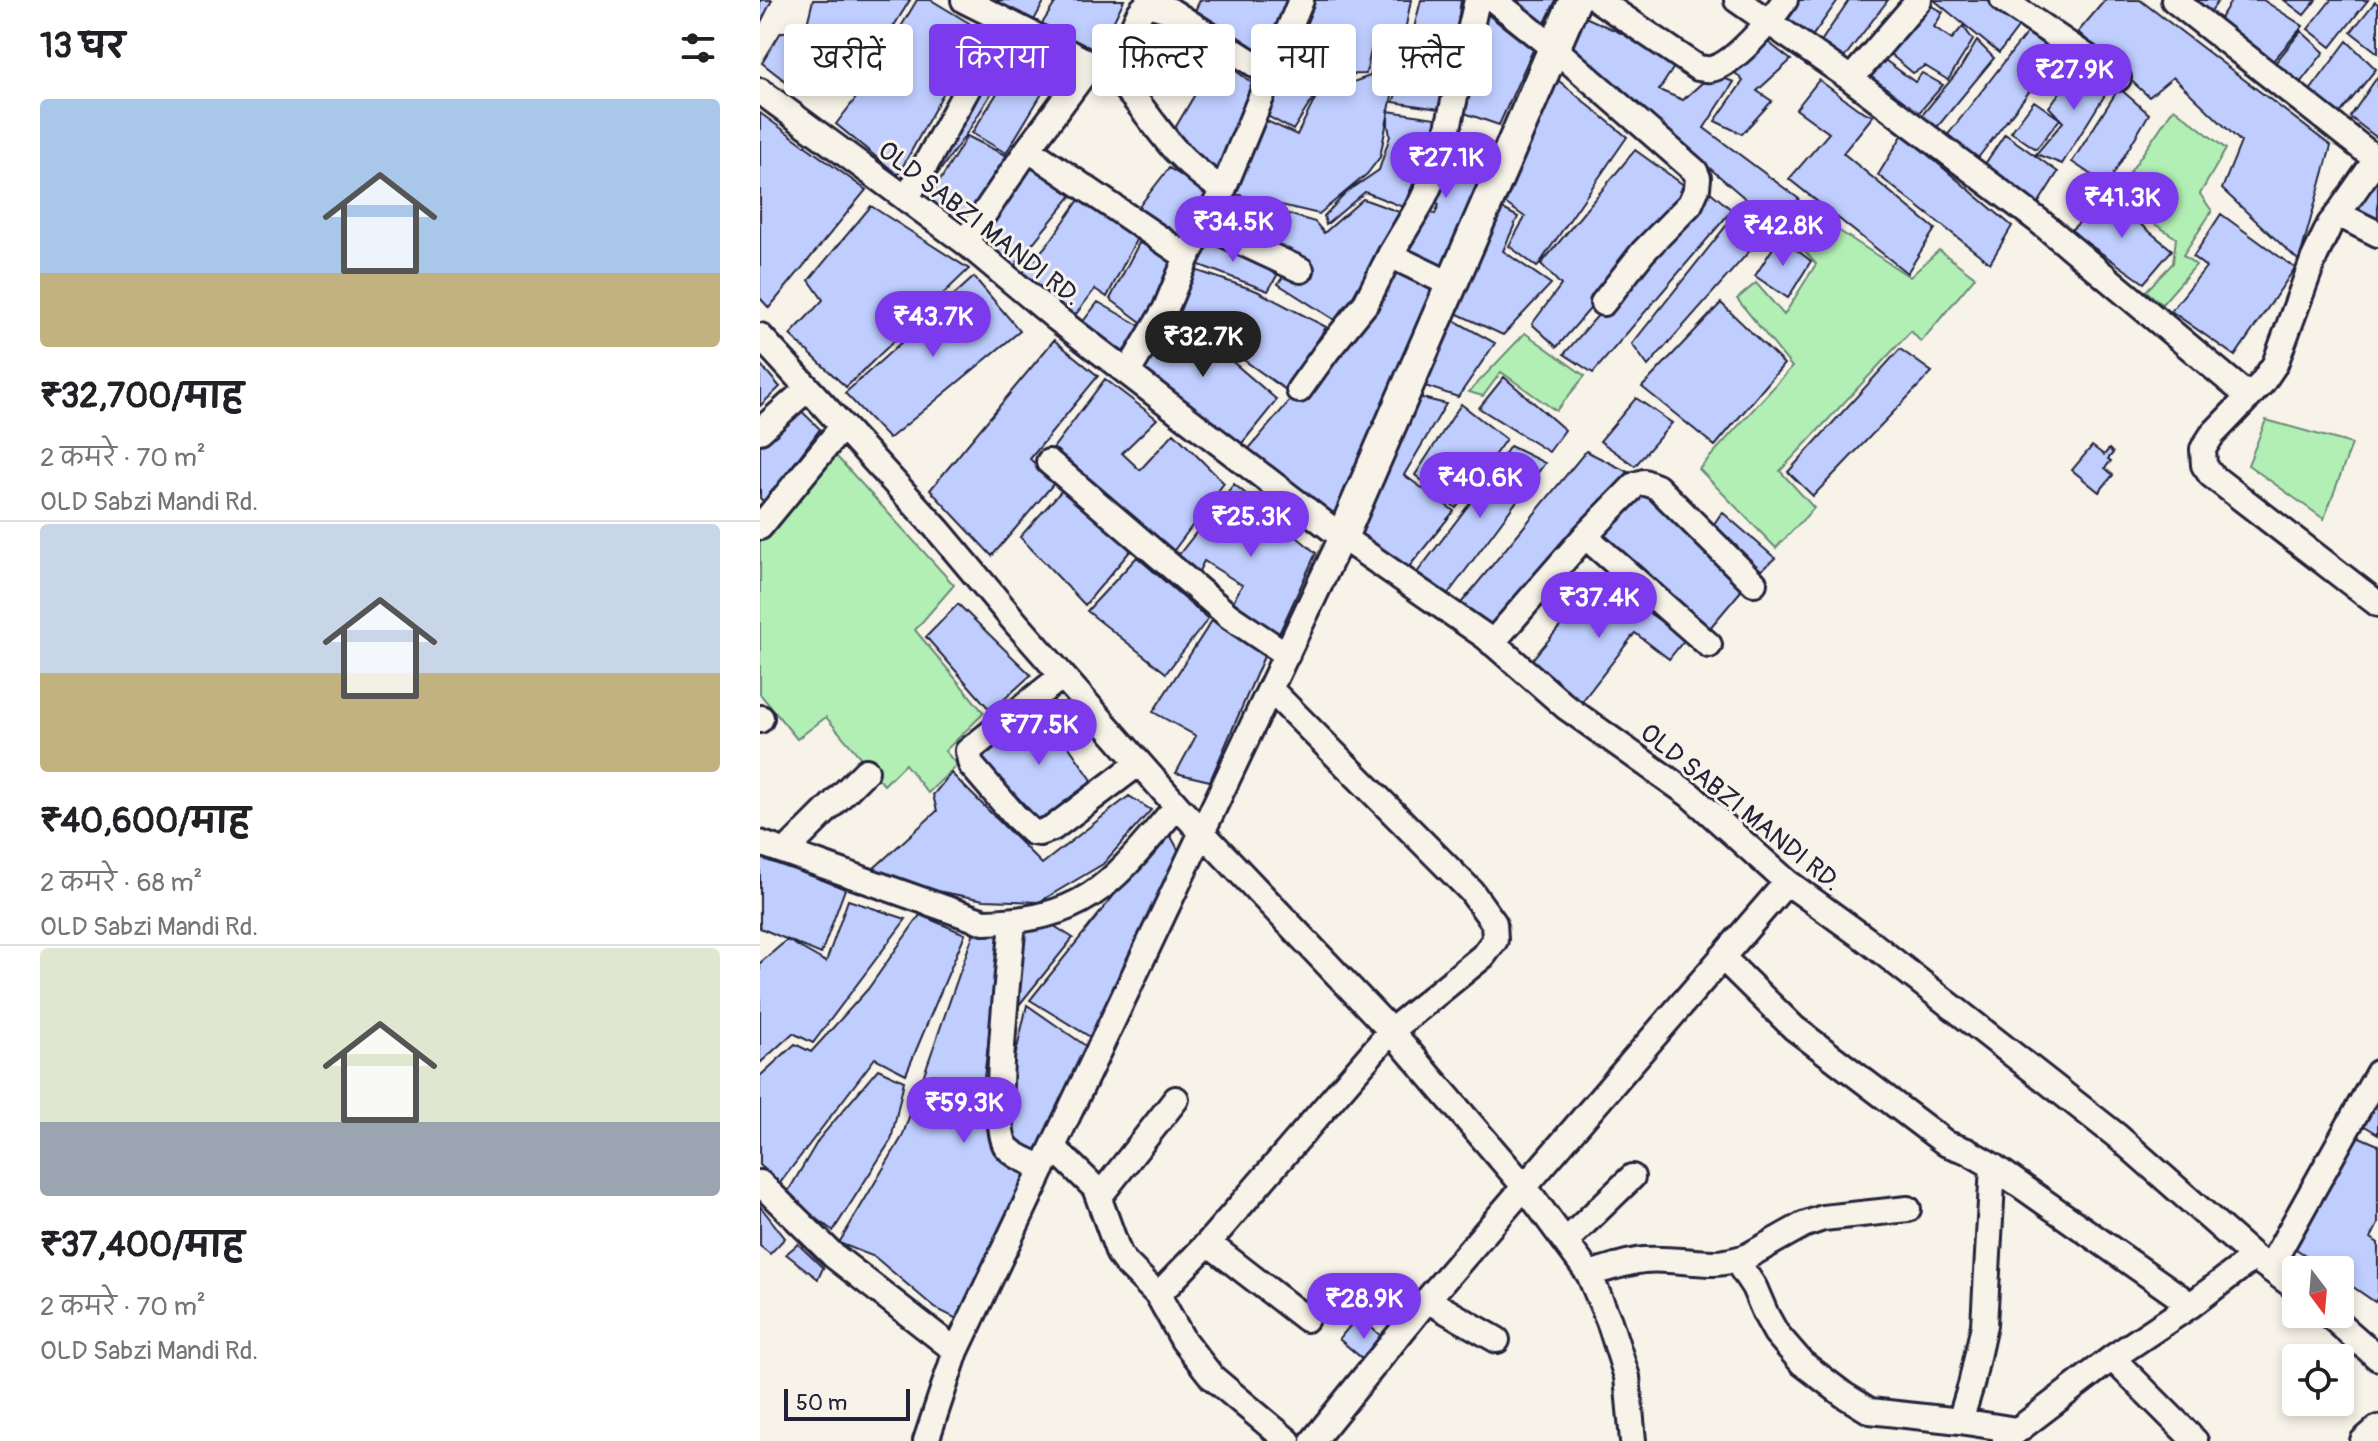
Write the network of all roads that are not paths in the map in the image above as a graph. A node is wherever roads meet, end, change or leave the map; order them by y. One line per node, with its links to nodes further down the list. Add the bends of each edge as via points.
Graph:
1 (1301, 0): 16 (street)
2 (1477, 0): 32 (street, via 1440,163)
3 (1494, 0): 17 (street)
4 (1575, 0): 17 (main road)
5 (1598, 0): 13 (street, via 1698,68 1712,69 1730,59)
6 (1737, 0): 13 (street)
7 (1785, 0): 13 (street)
8 (1919, 0): 20 (street)
9 (2174, 0): 25 (street)
10 (2009, 1): 19 (street)
11 (975, 2): 12 (street)
12 (1005, 21): 18 (street); 27 (street)
13 (1770, 23): 20 (street)
14 (1133, 24): 15 (street, via 1141,7 1149,4)
15 (1191, 24)
16 (1291, 24)
17 (1554, 48): 35 (main road); 36 (street, via 1698,178 1690,204)
18 (1091, 64): 24 (street)
19 (2118, 78)
20 (1851, 79): 41 (street, via 2039,221)
21 (760, 91): 27 (street, OLD SABZI MANDI RD.)
22 (1132, 96): 26 (street, via 1174,149)
23 (1261, 96): 26 (street)
24 (1028, 149): 31 (street); 33 (street)
25 (2377, 158): 28 (street)
26 (1223, 190): 29 (street)
27 (907, 198): 31 (street, OLD SABZI MANDI RD.)
28 (2338, 214): 30 (street); 41 (street, via 2318,249 2275,364)
29 (1204, 225): 33 (street); 34 (street)
30 (2378, 234)
31 (965, 242): 38 (street, OLD SABZI MANDI RD.)
32 (1390, 255): 35 (street); 40 (street, via 1366,303)
33 (1187, 257): 38 (street, via 1165,310)
34 (1301, 270)
35 (1452, 285): 47 (main road)
36 (1603, 303)
37 (760, 336): 39 (street)
38 (1128, 372): 47 (street, OLD SABZI MANDI RD.)
39 (808, 388): 42 (street); 43 (street)
40 (1299, 390)
41 (2249, 397): 49 (street, via 2212,435 2203,449 2204,465)
42 (843, 426): 45 (street); 53 (street)
43 (760, 431)
44 (1049, 462): 52 (street, via 1229,616)
45 (765, 511)
46 (1585, 536): 48 (street, via 1644,482 1657,487); 50 (street); 51 (street)
47 (1342, 537): 50 (street, OLD SABZI MANDI RD.); 52 (street)
48 (1754, 583)
49 (2378, 604)
50 (1492, 643): 61 (street, OLD SABZI MANDI RD., via 1566,707 1690,795)
51 (1709, 645)
52 (1287, 655): 54 (street)
53 (1062, 676): 55 (street); 55 (street, via 968,751 971,765 1015,816 1032,832 1053,828)
54 (1270, 689): 58 (street); 64 (street, via 1471,891 1494,923 1495,940 1483,956)
55 (1139, 763): 57 (street)
56 (866, 771): 60 (street)
57 (1177, 806): 58 (street); 62 (street, via 1097,892 1071,907)
58 (1203, 832): 64 (street); 67 (street)
59 (760, 843): 60 (street)
60 (785, 852): 62 (street, via 984,922)
61 (1787, 882): 63 (street); 77 (street, OLD SABZI MANDI RD., via 2117,1136)
62 (1013, 922): 67 (street, via 1001,1130 1006,1145 1018,1155)
63 (1722, 957): 68 (street, via 1794,1028 1947,1144); 71 (street)
64 (1391, 1031): 71 (street); 75 (street)
65 (2378, 1073): 77 (street)
66 (1176, 1099): 72 (street)
67 (1048, 1158): 72 (street, via 1084,1175); 86 (street)
68 (1993, 1166): 82 (street); 89 (street, via 1984,1325)
69 (1632, 1177): 74 (street)
70 (760, 1183): 86 (street, via 834,1256)
71 (1524, 1186): 74 (street); 81 (street)
72 (1099, 1197): 80 (street, via 1119,1254)
73 (1908, 1209): 76 (street, via 1823,1218)
74 (1566, 1241): 78 (street)
75 (1208, 1243): 80 (street); 83 (street)
76 (1736, 1260): 78 (street, via 1647,1260); 89 (street, via 1776,1333 1817,1377 1870,1411)
77 (2262, 1262): 79 (street, OLD SABZI MANDI RD.); 82 (street)
78 (1589, 1274): 95 (street, via 1627,1377)
79 (2282, 1277)
80 (1158, 1295): 93 (street, via 1212,1377)
81 (1427, 1300): 85 (street); 94 (street)
82 (2191, 1305): 87 (street)
83 (1306, 1319)
84 (2344, 1328): 88 (street)
85 (1497, 1340)
86 (956, 1351): 91 (street)
87 (2112, 1358): 92 (street); 96 (street)
88 (2378, 1358)
89 (1960, 1421): 92 (street)
90 (2378, 1428): 97 (street)
91 (935, 1435)
92 (2010, 1436)
93 (1288, 1441)
94 (1313, 1441)
95 (1633, 1441)
96 (2195, 1441)
97 (2363, 1441)

